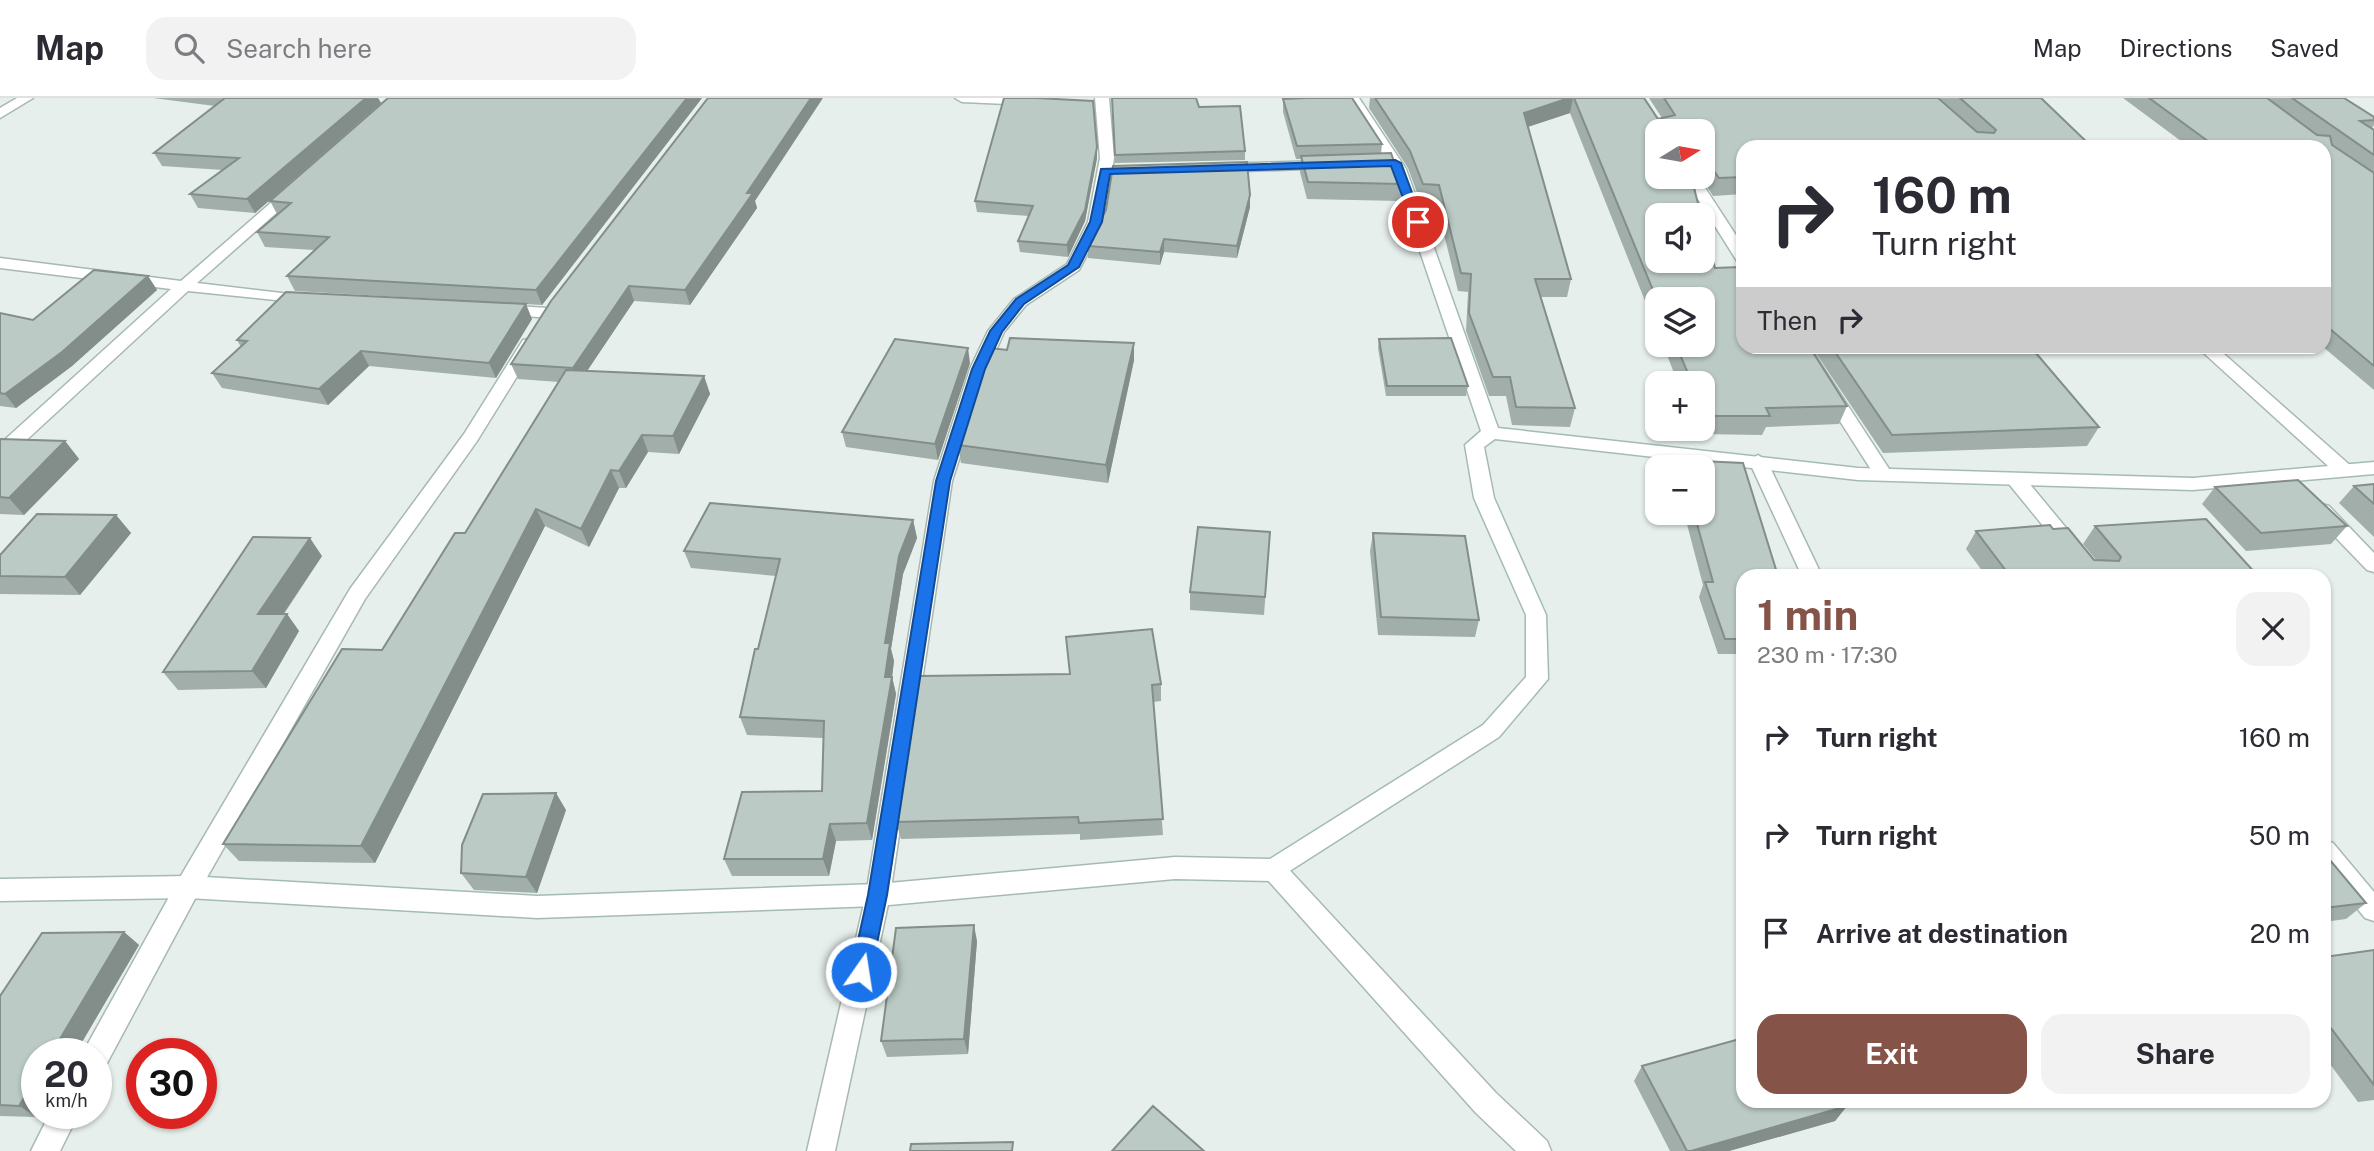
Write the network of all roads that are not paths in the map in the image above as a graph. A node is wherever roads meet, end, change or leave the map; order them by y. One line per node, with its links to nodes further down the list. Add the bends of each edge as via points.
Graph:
1 (26, 98): 6 (street)
2 (962, 98): 4 (street)
3 (1352, 98): 20 (street, via 1388,163)
4 (1048, 102)
5 (1097, 102): 35 (street, via 1112,171 1096,222 1073,267 1020,302 996,331 947,469)
6 (0, 114)
7 (1340, 165): 8 (street)
8 (1202, 169)
9 (308, 177): 13 (street)
10 (1699, 189): 11 (street)
11 (1736, 247)
12 (0, 263): 13 (street)
13 (183, 287): 15 (street); 21 (street)
14 (563, 293): 17 (street)
15 (321, 302)
16 (481, 309): 17 (street)
17 (548, 313): 33 (street, via 471,437 357,594)
18 (1805, 354): 25 (street)
19 (2213, 354): 24 (street)
20 (1491, 433): 22 (street); 32 (street, via 1474,445 1484,498 1536,615 1537,679 1492,732)
21 (0, 454)
22 (1758, 461): 25 (street); 29 (street)
23 (2374, 468): 24 (street)
24 (2345, 471): 26 (street)
25 (1884, 475): 27 (street)
26 (2287, 475): 27 (street, via 2193,484); 28 (street)
27 (2016, 480): 30 (street)
28 (2374, 565)
29 (1809, 569)
30 (2090, 569)
31 (2331, 858): 36 (street)
32 (1274, 870): 35 (street, via 1175,868); 41 (street, via 1486,1103)
33 (188, 887): 34 (street); 35 (street, via 537,907); 37 (street)
34 (0, 890)
35 (878, 895): 40 (street)
36 (2374, 910)
37 (106, 1038)
38 (57, 1129): 39 (street)
39 (45, 1151)
40 (821, 1151)
41 (1537, 1151)

